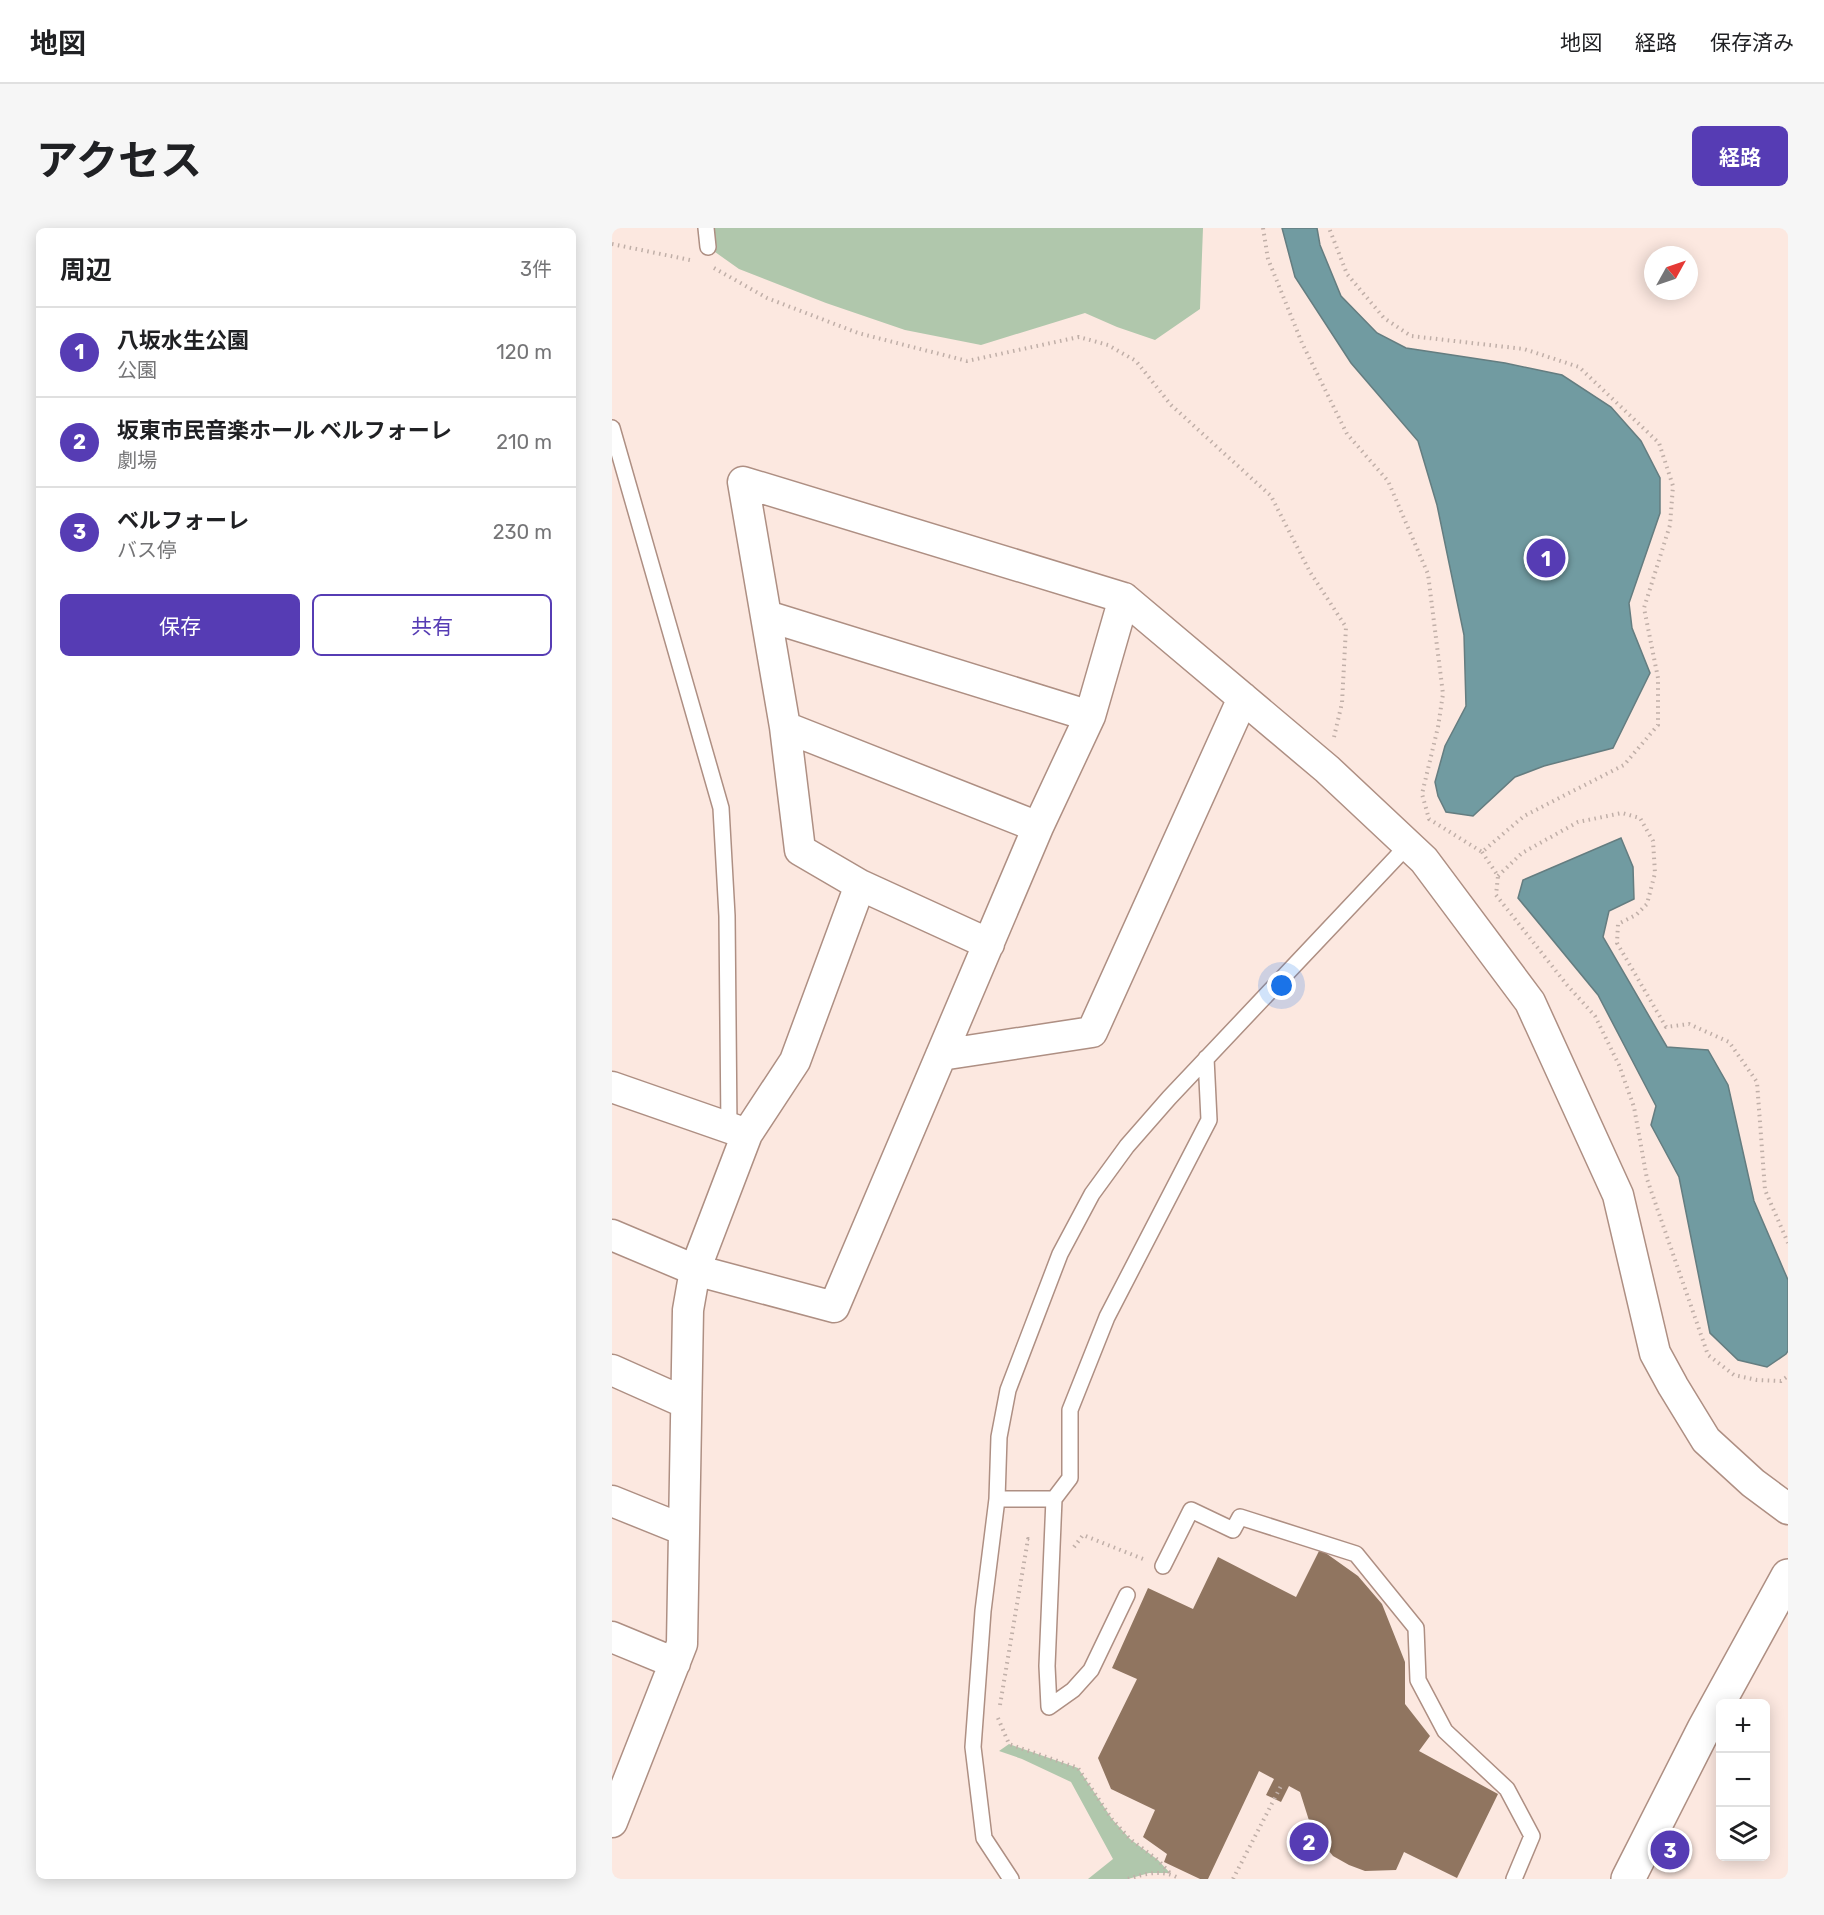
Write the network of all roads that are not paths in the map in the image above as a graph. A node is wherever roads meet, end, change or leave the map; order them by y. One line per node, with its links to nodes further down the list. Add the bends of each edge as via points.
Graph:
1 (706, 228): 2 (lane)
2 (708, 247)
3 (612, 428): 16 (lane, via 721,808)
4 (1124, 598): 5 (street, via 743,482); 6 (street); 7 (street)
5 (767, 616): 7 (street); 8 (street)
6 (1243, 698): 10 (street, via 1327,769); 13 (street, via 1092,1032)
7 (1090, 716): 9 (street)
8 (785, 727): 9 (street); 11 (street, via 800,850)
9 (1038, 827): 12 (street)
10 (1407, 845): 14 (lane); 24 (street, via 1424,860 1530,1002 1618,1196 1655,1353 1673,1386 1706,1440)
11 (861, 885): 12 (street); 16 (street, via 795,1061)
12 (989, 944): 13 (street)
13 (941, 1055): 18 (street, via 834,1307)
14 (1206, 1058): 21 (lane, via 1120,1156 1092,1194 1060,1254 1008,1390 999,1437); 22 (lane, via 1209,1120 1107,1317 1070,1410 1070,1478)
15 (612, 1087): 16 (street)
16 (738, 1131): 18 (street)
17 (612, 1235): 18 (street)
18 (695, 1270): 20 (street, via 688,1310)
19 (612, 1370): 20 (street)
20 (686, 1402): 25 (street)
21 (997, 1499): 22 (lane); 32 (lane, via 982,1611 973,1747 984,1838)
22 (1054, 1499): 28 (lane, via 1049,1707 1073,1690 1091,1670)
23 (612, 1501): 25 (street)
24 (1788, 1509)
25 (684, 1530): 30 (street, via 682,1644)
26 (1163, 1566): 33 (lane, via 1191,1510 1233,1530 1240,1517 1356,1554 1416,1628 1418,1680 1445,1731 1507,1789 1532,1836)
27 (1788, 1576): 34 (street)
28 (1127, 1595)
29 (612, 1637): 30 (street)
30 (675, 1663): 31 (street)
31 (612, 1822)
32 (1011, 1879)
33 (1514, 1879)
34 (1628, 1879)

